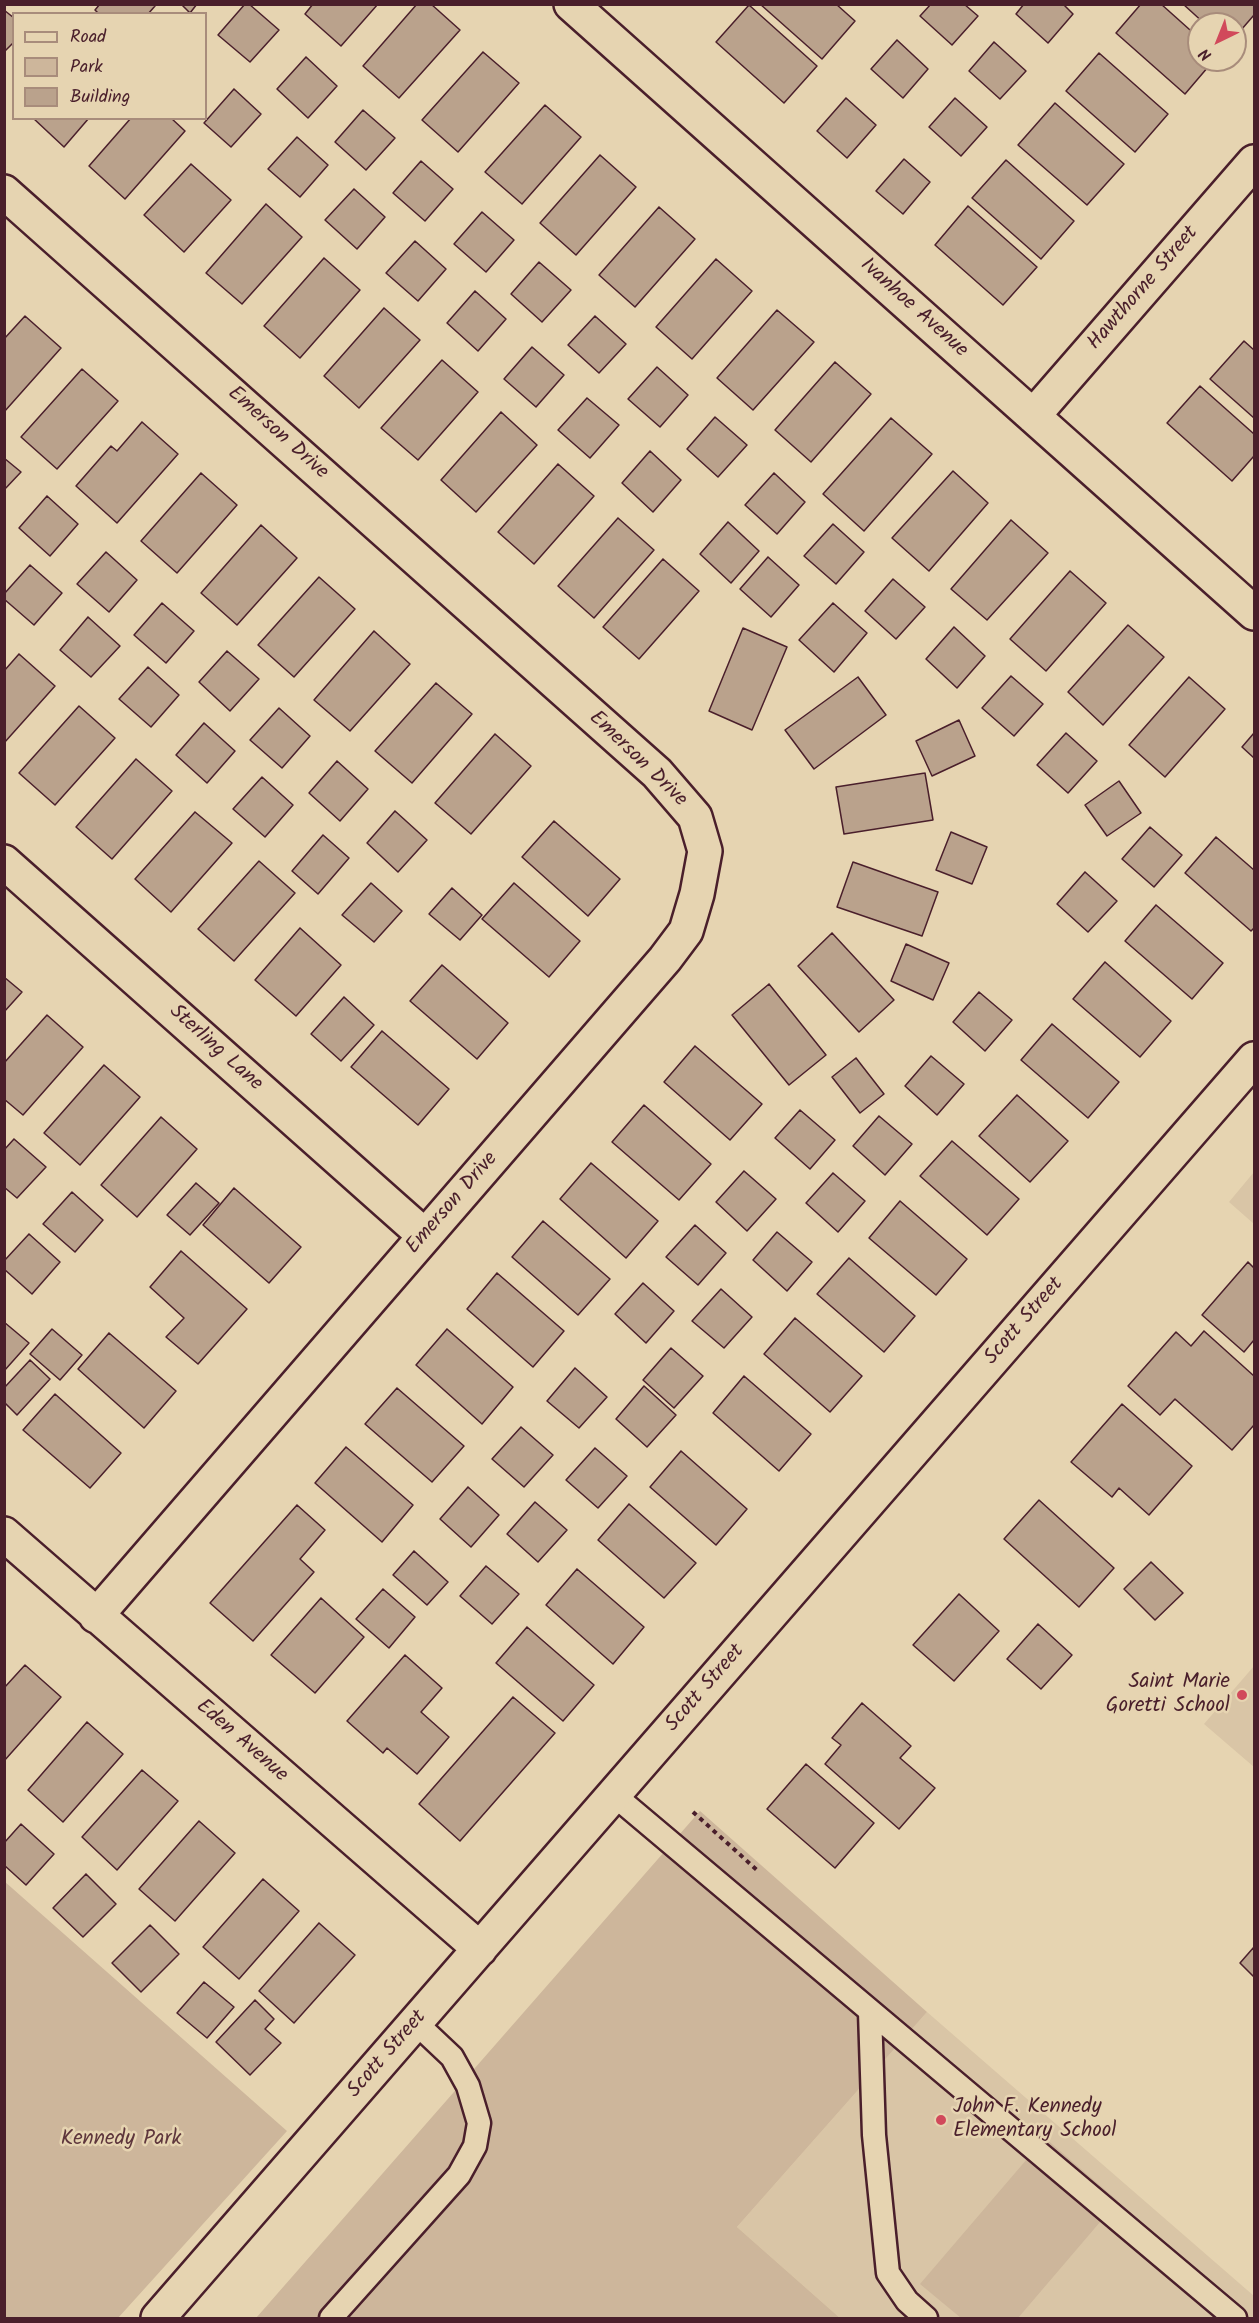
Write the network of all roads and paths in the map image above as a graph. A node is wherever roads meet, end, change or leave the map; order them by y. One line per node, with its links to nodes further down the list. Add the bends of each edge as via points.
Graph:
1 (592, 11): 4 (street, Ivanhoe Avenue)
2 (1254, 162): 4 (street, Hawthorne Street)
3 (4, 192): 8 (street, Emerson Drive, via 657,773 695,817 705,851 698,894 686,931)
4 (1033, 416): 5 (street, Ivanhoe Avenue)
5 (1254, 614)
6 (4, 862): 8 (street, Sterling Lane)
7 (1254, 1059): 11 (street, Scott Street)
8 (425, 1236): 10 (street, Emerson Drive)
9 (4, 1534): 10 (street, Eden Avenue)
10 (96, 1616): 12 (street, Eden Avenue)
11 (614, 1795): 12 (street, Scott Street); 13 (lane)
12 (480, 1950): 14 (street, Scott Street)
13 (870, 2012): 17 (lane, via 874,2134 888,2273 907,2301); 18 (lane)
14 (416, 2023): 15 (street, Scott Street); 16 (lane, via 452,2057 468,2086 479,2123 475,2146 459,2175)
15 (158, 2319)
16 (331, 2319)
17 (926, 2319)
18 (1235, 2319)

